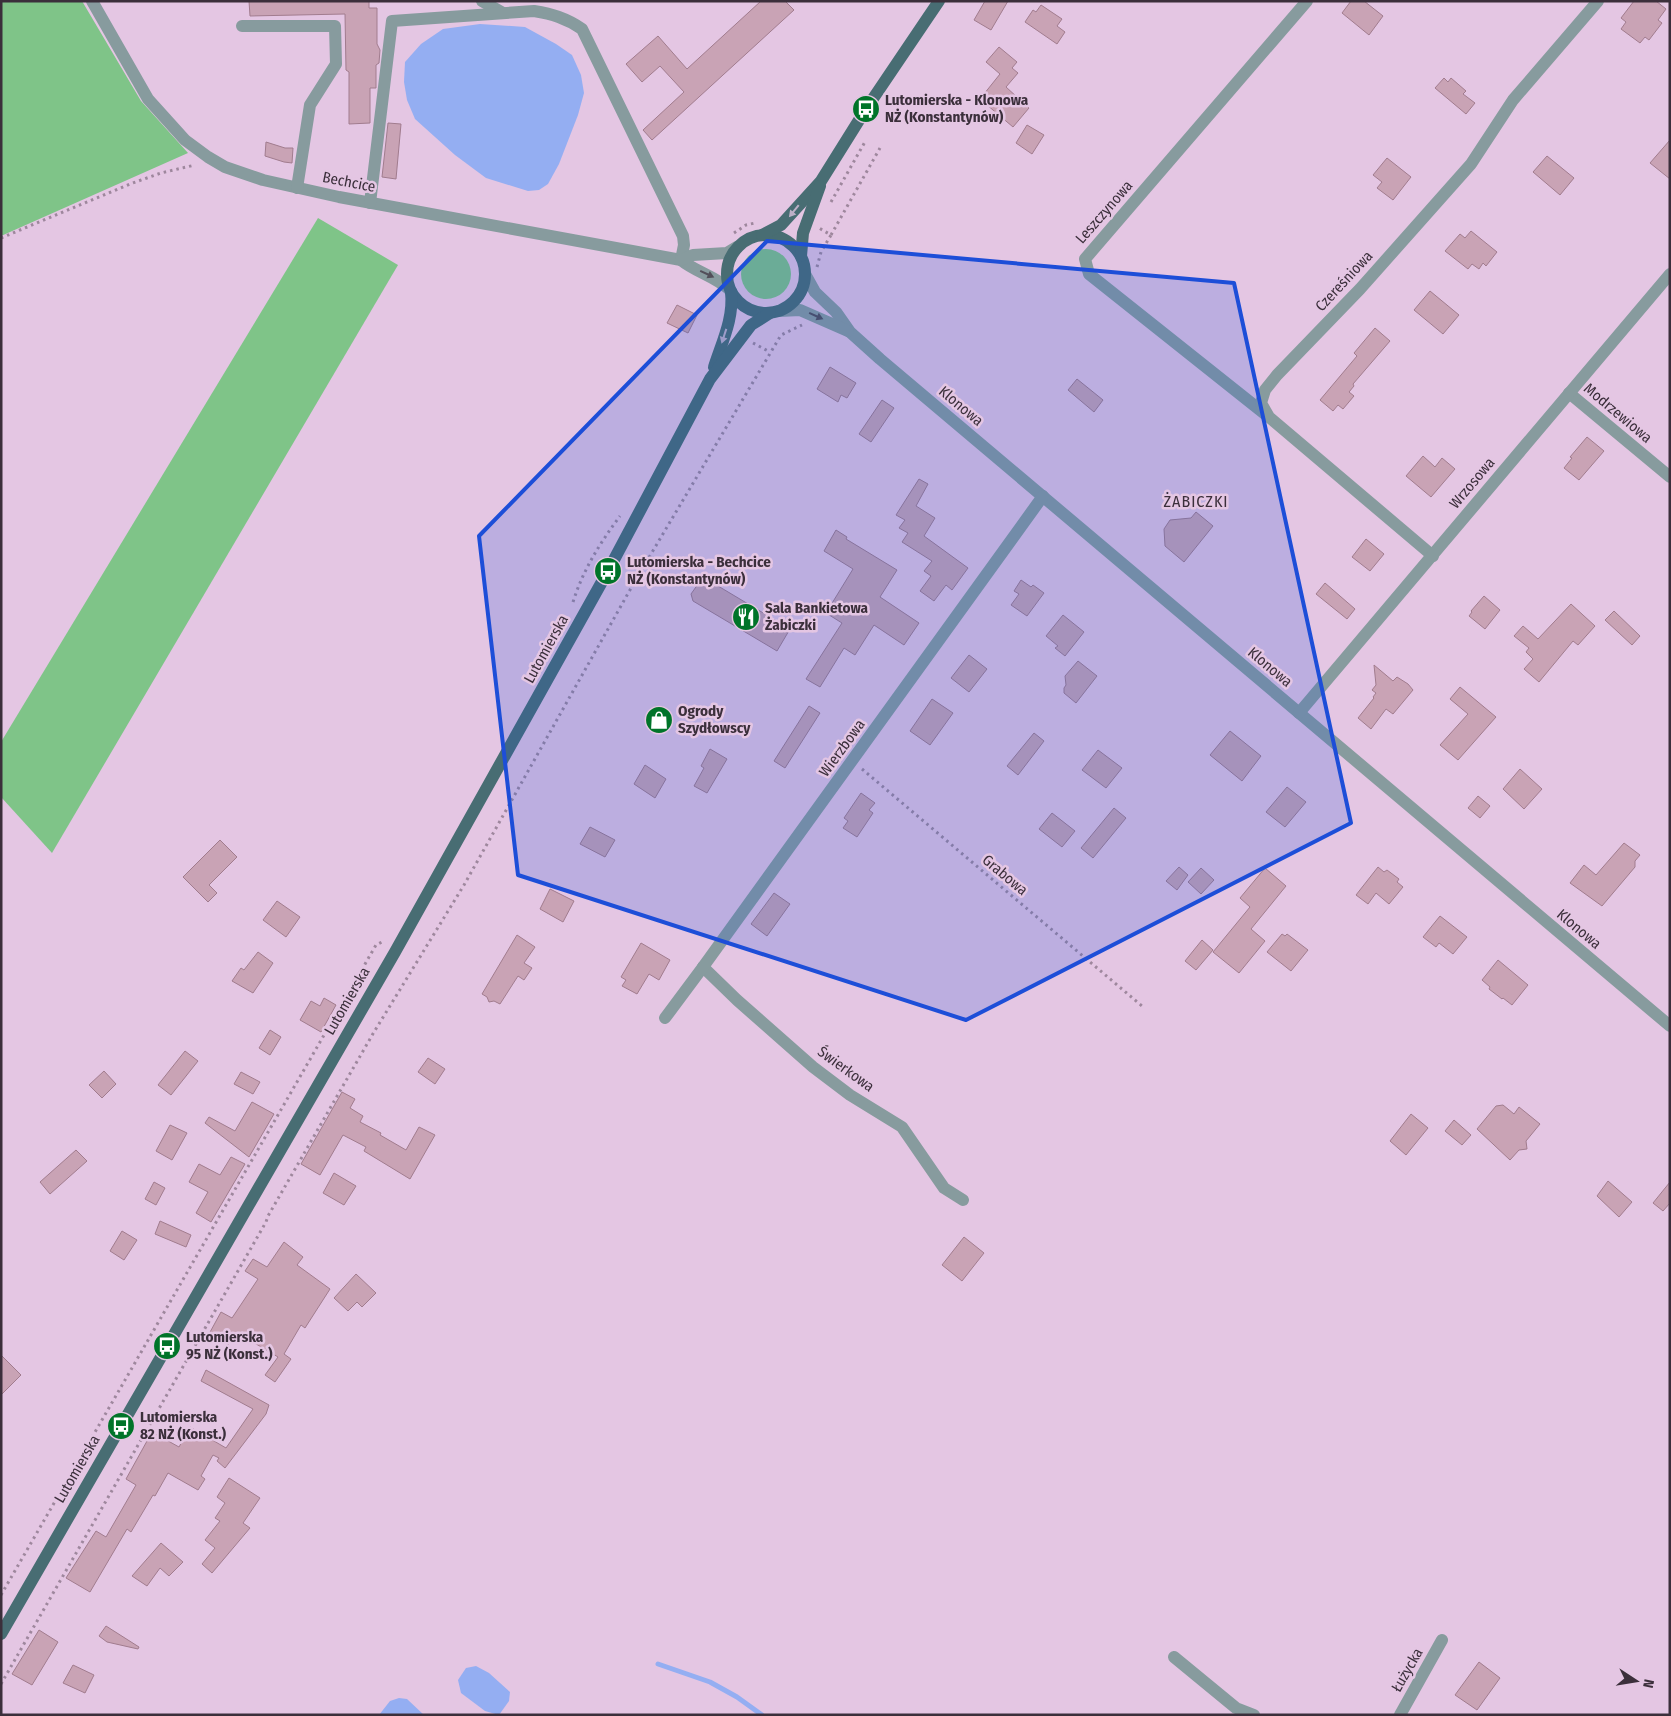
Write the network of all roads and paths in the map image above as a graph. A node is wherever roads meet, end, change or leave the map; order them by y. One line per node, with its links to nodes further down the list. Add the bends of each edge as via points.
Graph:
1 (92, 1): 10 (street, Bechcice, via 148,99 185,140)
2 (482, 1): 6 (street)
3 (939, 1): 11 (main road)
4 (1307, 1): 35 (street, Leszczynowa, via 1085,259 1089,274)
5 (1598, 1): 35 (street, Czereśniowa, via 1513,100 1471,164 1265,390 1261,403)
6 (503, 13): 13 (street, via 392,21); 24 (street, via 534,11 552,14 582,29 683,236)
7 (242, 26): 12 (street, via 335,26 336,64 310,105)
8 (866, 140): 14 (path)
9 (880, 148): 20 (path)
10 (208, 157): 12 (street, Bechcice, via 242,174); 21 (path, via 189,167 130,184)
11 (821, 181): 19 (main road, one-way to 19, via 781,225); 23 (main road, via 803,233)
12 (297, 188): 13 (street, Bechcice)
13 (370, 203): 24 (street, Bechcice)
14 (828, 207)
15 (763, 221): 22 (path, via 746,225)
16 (820, 223): 18 (path)
17 (812, 224): 18 (path)
18 (818, 227): 20 (path)
19 (762, 235): 22 (main road); 23 (main road, via 788,242)
20 (831, 235): 26 (path)
21 (1, 238)
22 (732, 242): 24 (street, Bechcice, via 727,253 692,255); 27 (main road, via 727,282)
23 (801, 256): 26 (main road)
24 (681, 260): 27 (street, Bechcice, one-way to 27, via 715,278)
25 (1670, 274): 34 (street, Wrzosowa)
26 (811, 275): 28 (main road, via 794,300); 30 (street, Klonowa, via 815,292 836,312)
27 (731, 292): 28 (main road, via 743,306 760,313); 33 (main road, Lutomierska, one-way to 33, via 731,314)
28 (774, 312): 30 (street, Klonowa, one-way to 30, via 800,310); 33 (main road, Lutomierska, via 751,325)
29 (805, 323): 32 (path, via 781,335)
30 (850, 332): 37 (street, Klonowa)
31 (746, 338): 32 (path)
32 (770, 352): 53 (path, via 635,581 464,885 369,1040)
33 (710, 379): 50 (main road, Lutomierska, via 608,571 408,929)
34 (1570, 393): 36 (street, Modrzewiowa); 39 (street, Wrzosowa)
35 (1268, 417): 39 (street)
36 (1670, 477)
37 (1044, 496): 41 (street, Klonowa); 42 (street, Wierzbowa)
38 (623, 511): 40 (path, via 581,578)
39 (1433, 556): 41 (street, Wrzosowa)
40 (573, 604)
41 (1299, 713): 47 (street, Klonowa)
42 (852, 761): 44 (street, Wierzbowa); 45 (path, Grabowa)
43 (386, 940): 49 (path, via 376,945)
44 (704, 967): 46 (street, Wierzbowa); 48 (street, Świerkowa, via 813,1067 850,1095 902,1127 944,1188)
45 (1142, 1006)
46 (665, 1018)
47 (1670, 1026)
48 (963, 1200)
49 (1, 1595)
50 (1, 1634)
51 (1442, 1640): 55 (street, Łużycka)
52 (1174, 1657): 54 (street, via 1236,1708)
53 (1, 1684)
54 (1254, 1715)
55 (1400, 1715)

